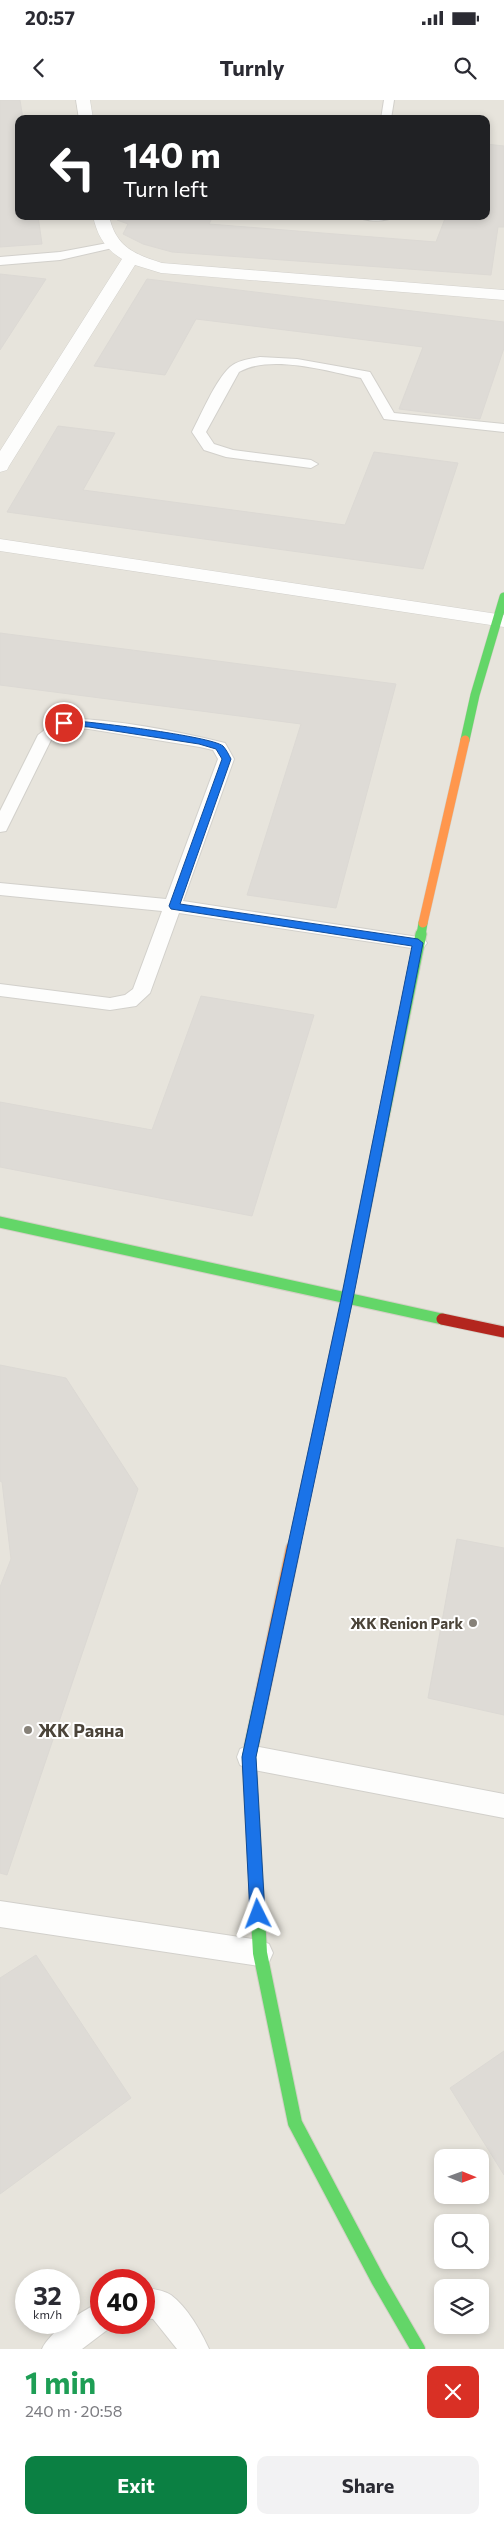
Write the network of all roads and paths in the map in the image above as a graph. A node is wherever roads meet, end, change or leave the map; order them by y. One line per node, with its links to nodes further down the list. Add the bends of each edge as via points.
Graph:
1 (83, 100): 3 (street)
2 (389, 100): 4 (lane)
3 (85, 115)
4 (387, 115)
5 (102, 220): 6 (street)
6 (113, 245): 7 (street); 8 (lane, via 60,256)
7 (130, 259): 9 (street, via 161,268); 12 (street)
8 (0, 261)
9 (504, 295)
10 (504, 428): 11 (lane, via 389,416 366,375 272,360 251,360 235,369 199,432 209,447 231,454)
11 (311, 464)
12 (0, 466)
13 (0, 545): 15 (street)
14 (504, 597): 15 (street)
15 (501, 620): 19 (street, via 475,695)
16 (0, 828): 18 (lane, via 46,735 64,723 89,724 219,747 226,759)
17 (0, 889): 18 (lane)
18 (174, 906): 19 (lane); 20 (lane, via 141,993 130,1001 110,1004)
19 (418, 943): 22 (street)
20 (0, 990)
21 (0, 1222): 22 (street)
22 (347, 1299): 23 (street); 24 (street)
23 (504, 1332)
24 (249, 1757): 25 (lane); 27 (street)
25 (504, 1806)
26 (0, 1914): 27 (lane)
27 (260, 1953): 32 (street, via 295,2123)
28 (155, 2304): 31 (lane, via 160,2305 177,2323)
29 (90, 2325): 30 (lane)
30 (57, 2349)
31 (194, 2349)
32 (418, 2349)

